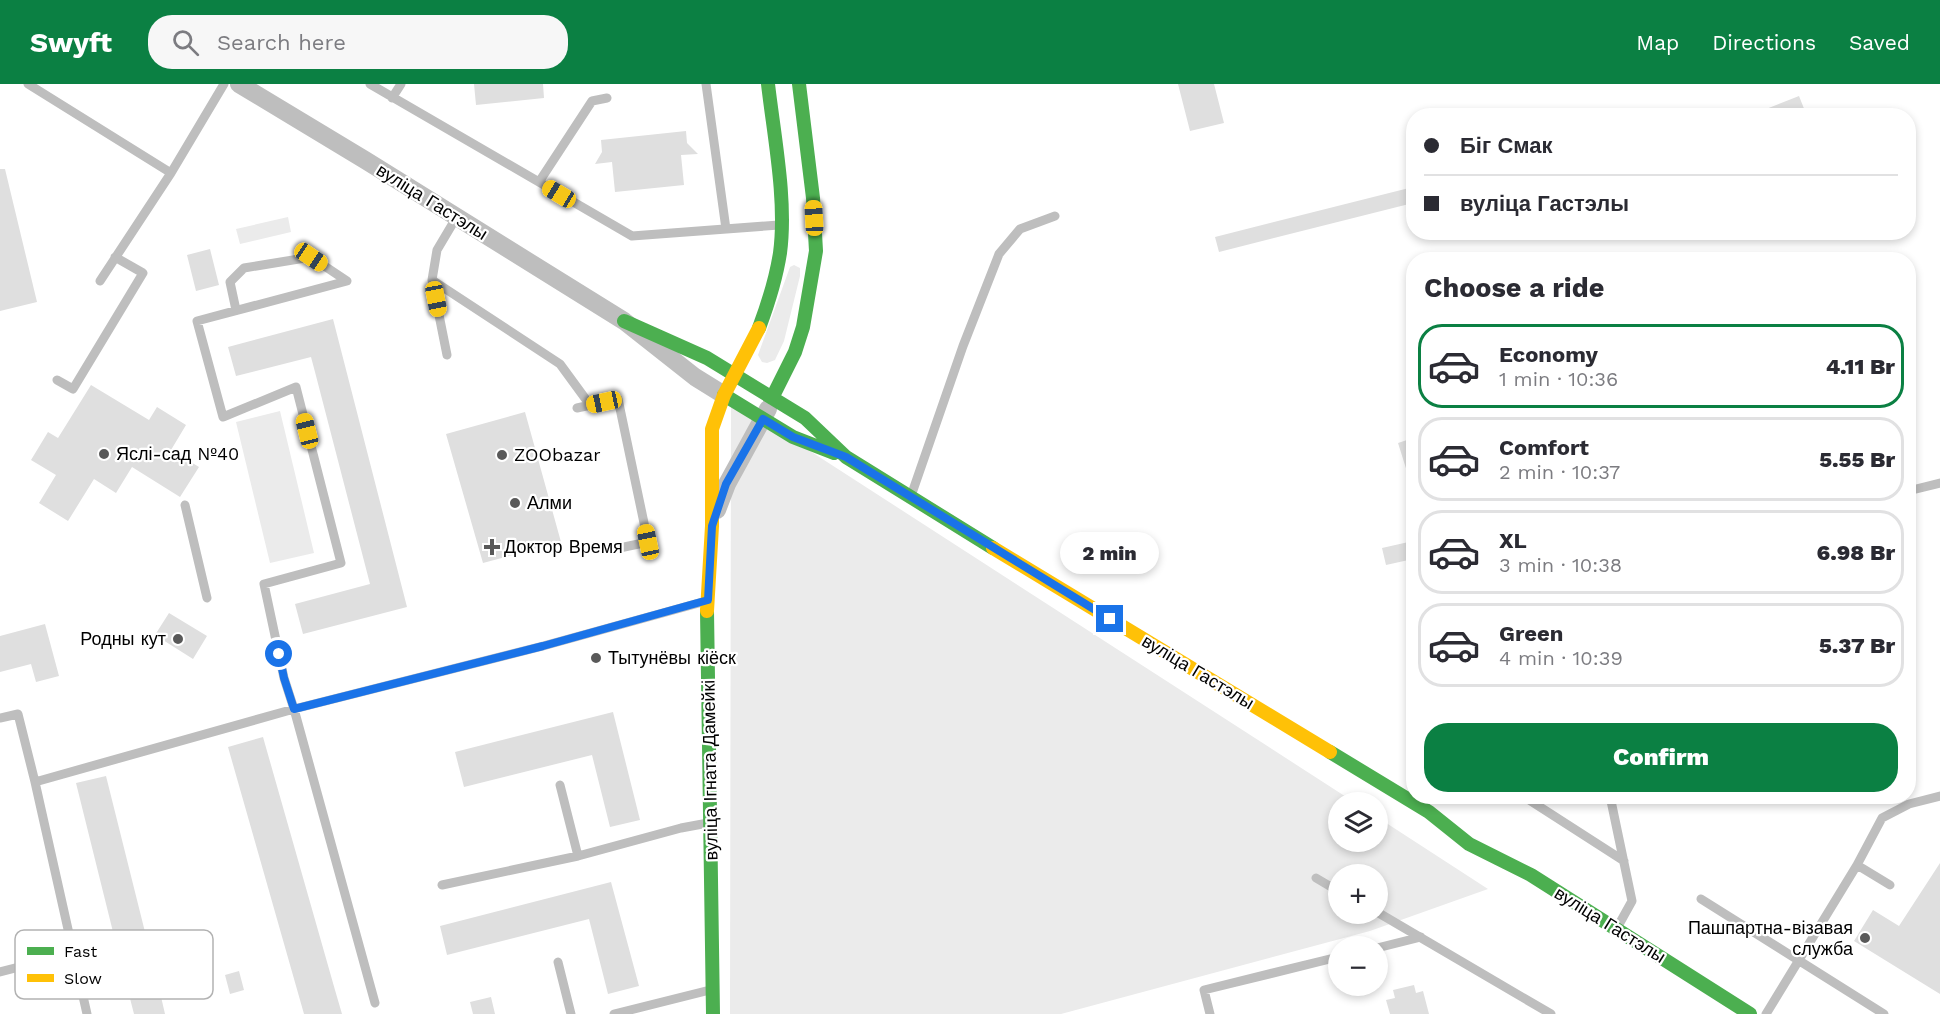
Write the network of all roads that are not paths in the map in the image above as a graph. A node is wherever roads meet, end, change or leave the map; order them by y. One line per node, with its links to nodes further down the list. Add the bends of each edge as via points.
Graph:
1 (27, 84): 11 (lane)
2 (224, 84): 11 (lane)
3 (239, 84): 14 (street, вуліца Гастэлы)
4 (370, 84): 9 (lane)
5 (401, 84): 9 (lane)
6 (706, 84): 16 (lane)
7 (768, 84): 15 (main road, вуліца Ігната Дамейкі)
8 (799, 84): 26 (main road, via 816,251 803,327)
9 (392, 98): 12 (lane)
10 (607, 98): 12 (lane, via 592,100)
11 (171, 173): 17 (lane)
12 (539, 182): 16 (lane, via 632,236)
13 (1055, 216): 33 (lane, via 1020,230 999,254)
14 (456, 218): 18 (lane, via 437,250); 21 (street, вуліца Гастэлы)
15 (782, 225): 16 (lane); 23 (main road, вуліца Ігната Дамейкі, via 771,296 758,331)
16 (726, 229)
17 (116, 257): 19 (lane); 24 (lane, via 143,273 73,389)
18 (432, 280): 22 (lane); 27 (lane, via 560,364)
19 (100, 281)
20 (236, 310): 20 (lane, via 303,293 347,281 311,257 244,268 230,282); 39 (lane, via 197,321 223,417 296,387 341,563 264,584)
21 (624, 321): 23 (main road, вуліца Гастэлы, via 707,358); 25 (street, вуліца Гастэлы)
22 (447, 356)
23 (734, 375): 25 (main road, вуліца Ігната Дамейкі); 26 (main road, вуліца Гастэлы)
24 (57, 380)
25 (724, 395): 29 (main road, вуліца Гастэлы); 35 (main road, вуліца Ігната Дамейкі, via 712,429)
26 (772, 398): 29 (street, вуліца Ігната Дамейкі); 30 (main road, вуліца Гастэлы, via 805,418)
27 (590, 405): 28 (lane); 36 (lane, via 618,399 648,542)
28 (577, 408)
29 (763, 419): 30 (main road, вуліца Гастэлы, via 793,437); 35 (street, вуліца Ігната Дамейкі, via 726,484)
30 (846, 457): 33 (main road, вуліца Гастэлы)
31 (1940, 483): 32 (lane)
32 (1916, 489)
33 (911, 498): 44 (main road, вуліца Гастэлы)
34 (186, 505): 37 (lane)
35 (712, 526): 38 (main road, вуліца Ігната Дамейкі)
36 (610, 550)
37 (207, 598)
38 (708, 600): 39 (lane); 50 (main road, вуліца Ігната Дамейкі)
39 (294, 709): 41 (lane); 71 (lane)
40 (0, 718): 41 (lane, via 18,714)
41 (35, 782): 61 (lane)
42 (560, 785): 51 (lane)
43 (1940, 796): 45 (lane)
44 (1406, 798)
45 (1916, 802)
46 (1416, 804): 60 (main road, вуліца Гастэлы, via 1477,832 1531,875)
47 (1535, 804): 52 (lane)
48 (1612, 804): 52 (lane)
49 (1909, 804): 53 (lane, via 1882,818)
50 (710, 823): 51 (lane); 69 (main road, вуліца Ігната Дамейкі)
51 (578, 856): 55 (lane)
52 (1624, 861): 60 (lane, via 1632,901)
53 (1857, 865): 57 (lane); 65 (lane)
54 (1316, 878): 56 (lane)
55 (442, 885)
56 (1328, 885)
57 (1890, 885)
58 (1701, 899): 65 (lane)
59 (1388, 918): 62 (lane)
60 (1617, 928): 78 (main road, вуліца Гастэлы)
61 (69, 930)
62 (1421, 937): 63 (lane); 77 (lane)
63 (1388, 945)
64 (1328, 959): 76 (lane, via 1204,990)
65 (1798, 960): 79 (lane); 80 (lane)
66 (558, 962): 73 (lane)
67 (15, 968): 68 (lane)
68 (0, 972)
69 (712, 989): 74 (lane); 75 (main road, вуліца Ігната Дамейкі)
70 (84, 999): 72 (lane)
71 (375, 1003)
72 (87, 1014)
73 (571, 1014)
74 (614, 1014)
75 (712, 1014)
76 (1210, 1014)
77 (1551, 1014)
78 (1750, 1014)
79 (1766, 1014)
80 (1884, 1014)

